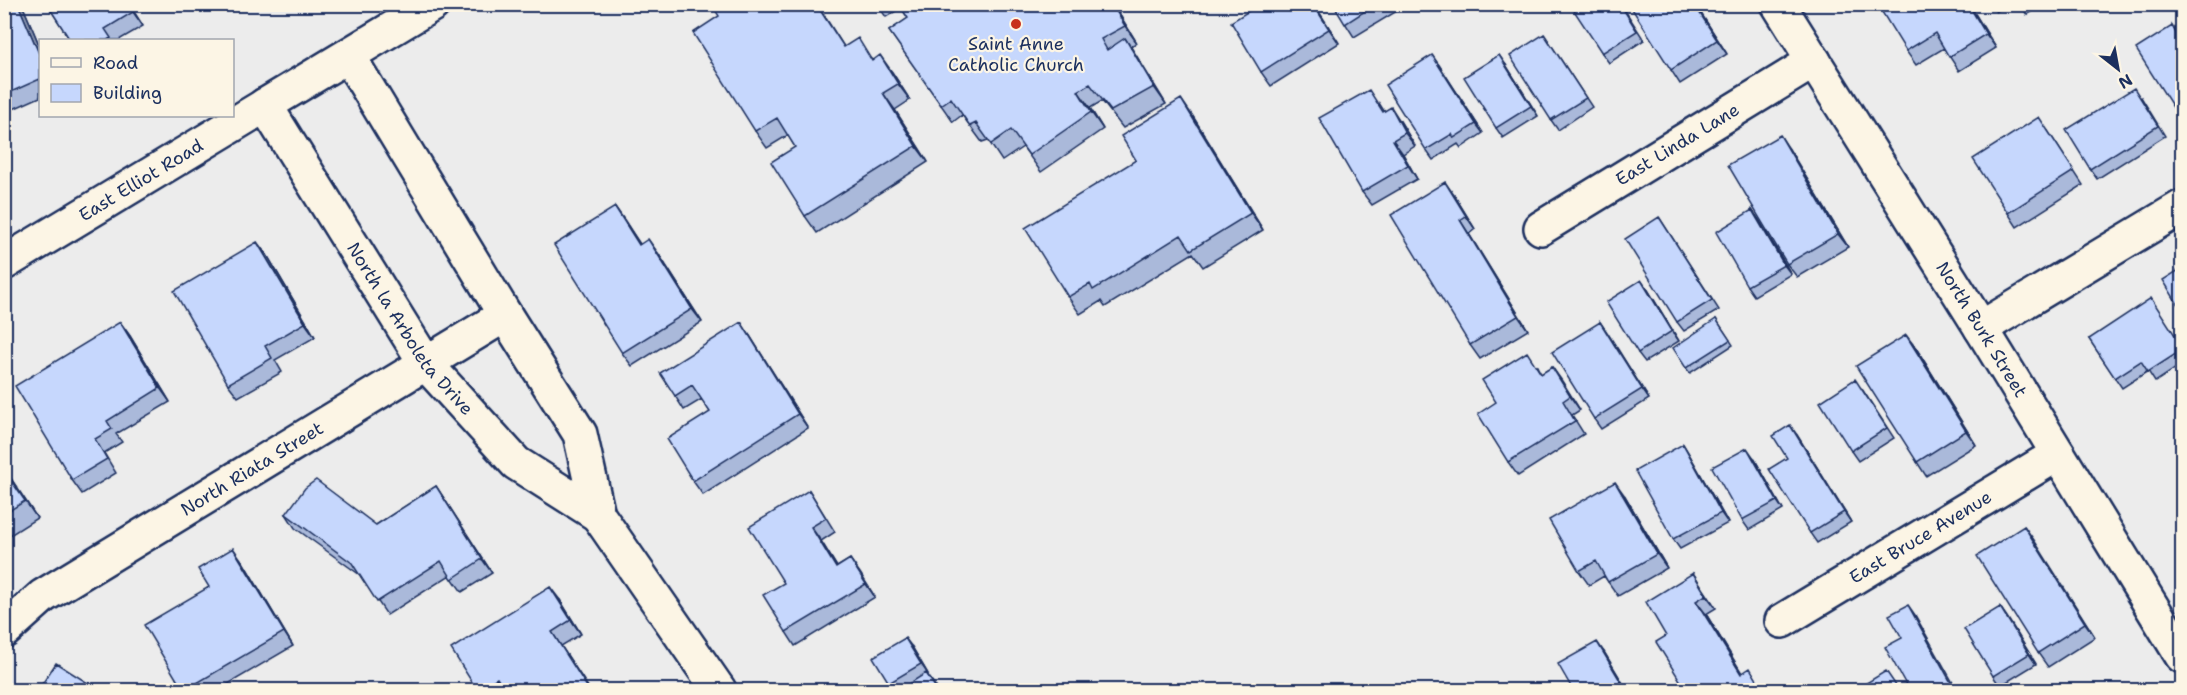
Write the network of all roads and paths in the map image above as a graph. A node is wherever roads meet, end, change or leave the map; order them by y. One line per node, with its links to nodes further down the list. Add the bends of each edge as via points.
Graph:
1 (434, 4): 3 (street, East Elliot Road)
2 (1781, 5): 4 (street, North Burk Street)
3 (349, 57): 5 (street, East Elliot Road); 9 (street, North la Arboleta Drive)
4 (1814, 61): 7 (street, East Linda Lane); 10 (street, North Burk Street)
5 (265, 105): 8 (street, East Elliot Road); 11 (street, North la Arboleta Drive)
6 (2182, 207): 10 (street)
7 (1541, 228)
8 (4, 263)
9 (505, 315): 11 (street, North Riata Street); 13 (street, North la Arboleta Drive, via 580,434)
10 (1981, 328): 12 (street, North Burk Street)
11 (426, 364): 13 (street, North la Arboleta Drive, via 516,464); 15 (street, North Riata Street, via 43,596)
12 (2058, 454): 14 (street, East Bruce Avenue); 16 (street, North Burk Street)
13 (598, 515): 17 (street, North la Arboleta Drive)
14 (1782, 621)
15 (4, 631)
16 (2182, 656)
17 (719, 690)

